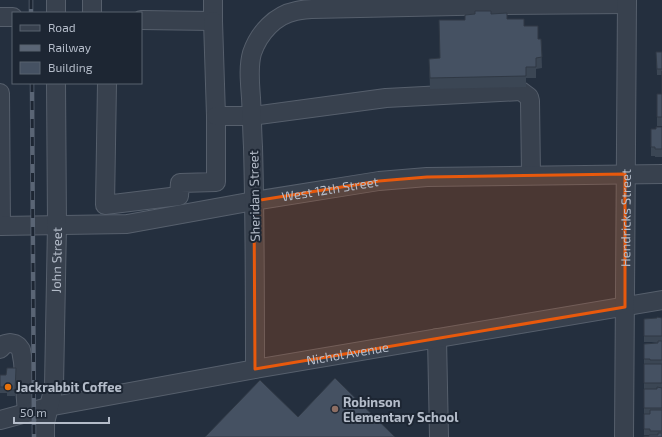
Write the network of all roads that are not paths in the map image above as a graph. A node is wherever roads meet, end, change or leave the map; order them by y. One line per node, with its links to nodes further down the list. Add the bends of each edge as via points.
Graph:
1 (56, 0): 6 (street)
2 (92, 0): 7 (street)
3 (213, 0): 11 (street)
4 (627, 2): 5 (street); 17 (street, Hendricks Street)
5 (404, 4): 16 (street, Sheridan Street, via 312,9 296,11 279,18 267,27 252,54)
6 (56, 12)
7 (92, 12)
8 (0, 17): 9 (street)
9 (12, 17)
10 (142, 20): 11 (street)
11 (213, 21): 15 (street)
12 (56, 84): 21 (street, John Street)
13 (107, 84): 15 (street, via 105,205 179,196 180,183 216,182)
14 (0, 93): 22 (street)
15 (216, 116): 16 (street)
16 (252, 116): 19 (street, via 386,98 521,91 530,101); 20 (street, Sheridan Street)
17 (626, 174): 18 (street, West 12th Street); 19 (street, West 12th Street); 24 (street, Hendricks Street)
18 (662, 174)
19 (531, 175): 20 (street, West 12th Street, via 427,177 379,181)
20 (254, 201): 21 (street, West 12th Street, via 127,224); 27 (street, Sheridan Street)
21 (57, 225): 22 (street, West 12th Street); 28 (street, John Street, via 54,386)
22 (1, 226)
23 (662, 300): 24 (street, Nichol Avenue)
24 (625, 307): 25 (street, Nichol Avenue); 32 (street, Hendricks Street)
25 (437, 338): 27 (street, Nichol Avenue); 31 (street)
26 (0, 348): 28 (street, via 10,343 21,350)
27 (255, 369): 28 (street, Nichol Avenue)
28 (36, 410): 29 (street, Nichol Avenue); 30 (street, John Street, via 45,424)
29 (0, 420)
30 (45, 437)
31 (439, 437)
32 (624, 437)

